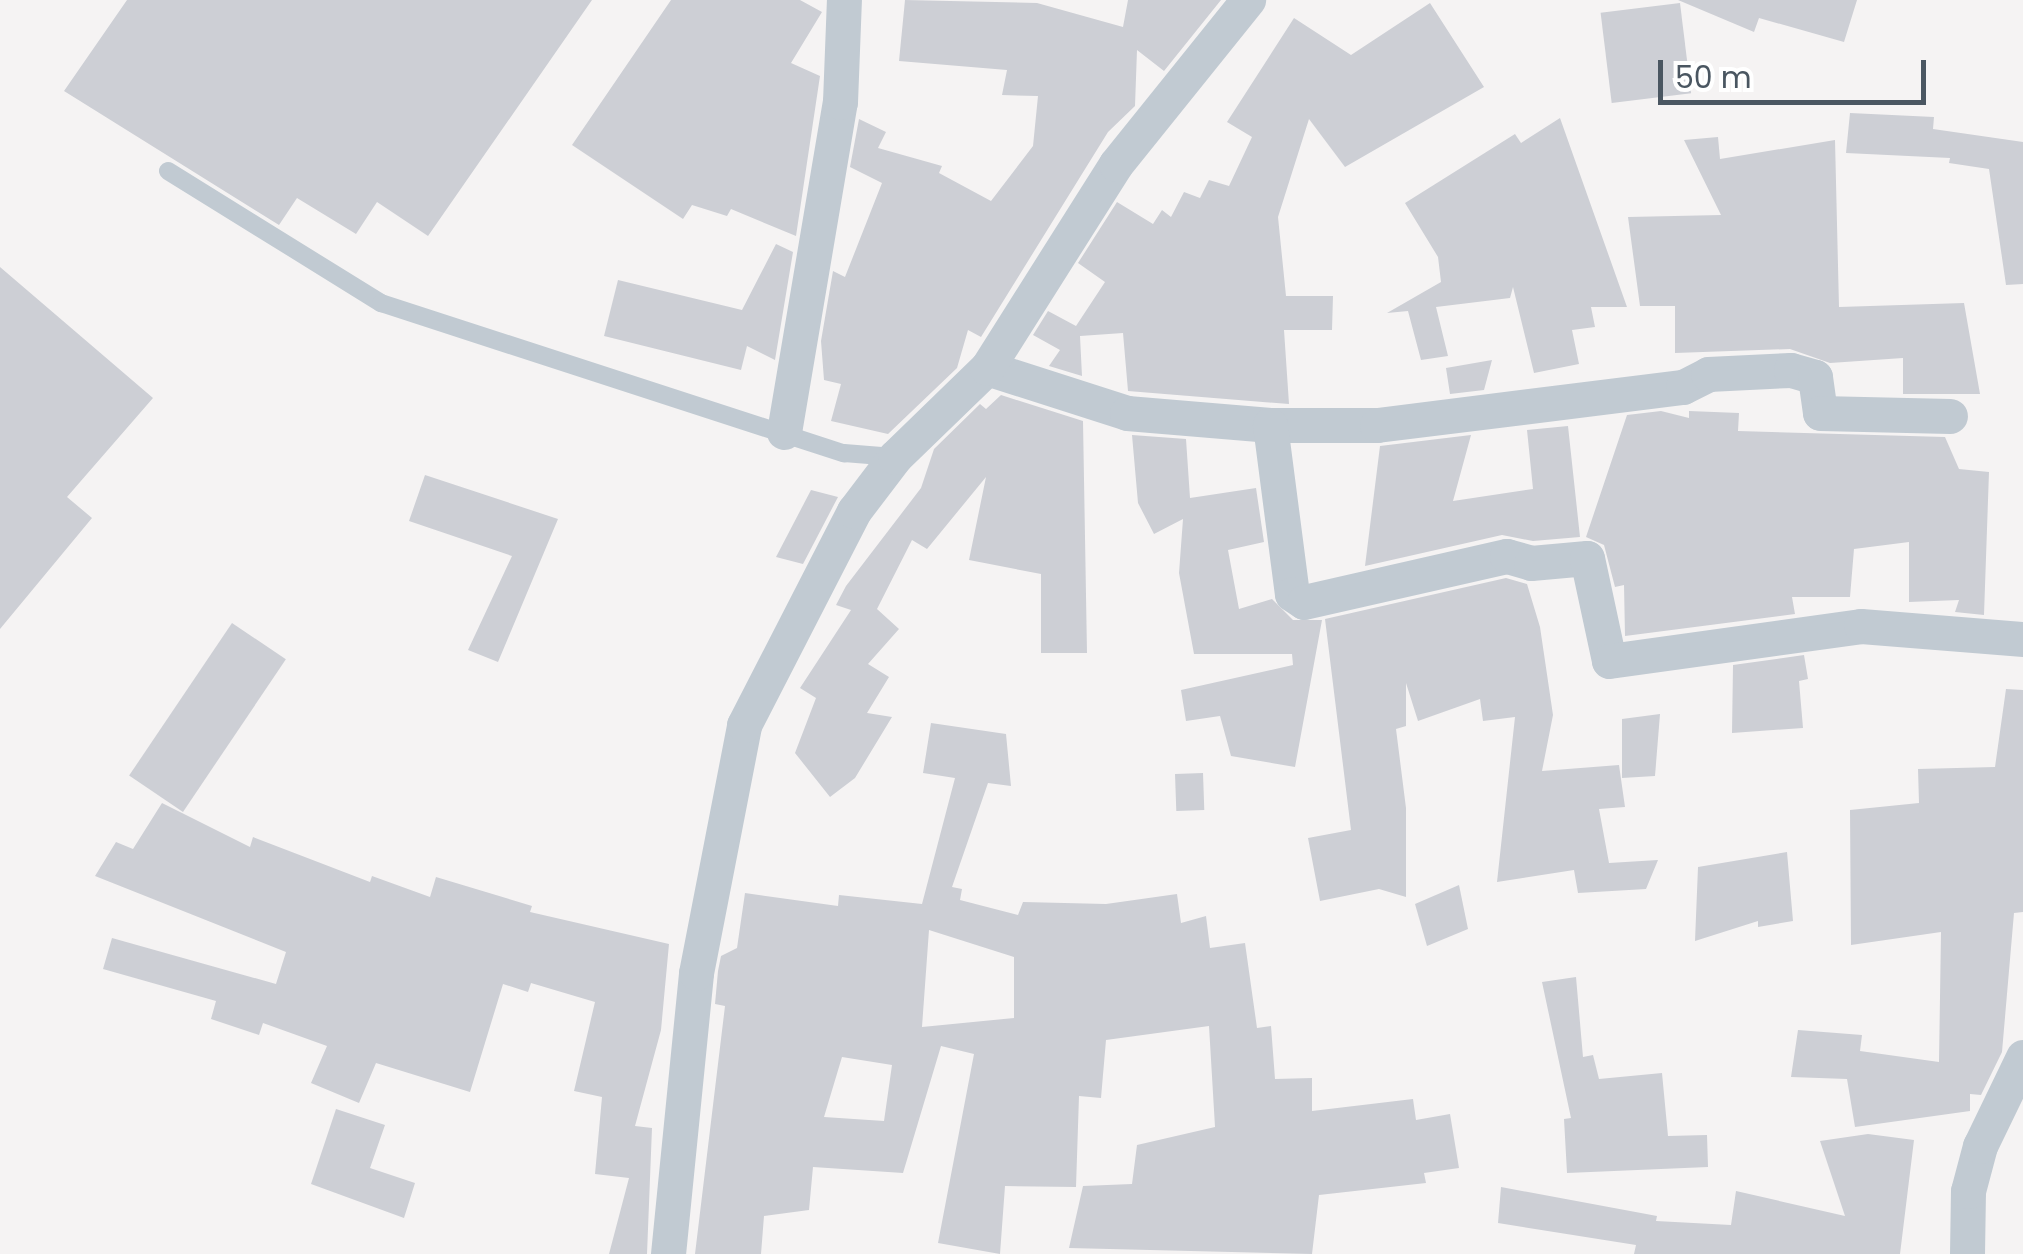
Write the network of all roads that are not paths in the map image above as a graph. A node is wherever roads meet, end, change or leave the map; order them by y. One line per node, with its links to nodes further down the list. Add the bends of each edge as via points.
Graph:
1 (844, 0): 7 (street, via 840,102)
2 (1248, 0): 4 (street, via 1116,164)
3 (168, 172): 7 (lane, via 382,303)
4 (986, 368): 6 (street, via 1127,413); 8 (street)
5 (1950, 416): 6 (street, via 1820,413 1815,376 1791,370 1708,374 1683,387 1378,426)
6 (1270, 425): 9 (street, via 1292,594 1304,602 1507,556 1531,562 1587,558 1609,661 1861,626)
7 (784, 432): 8 (lane, via 844,453)
8 (894, 457): 11 (street, via 854,511 744,725 696,973)
9 (2023, 639)
10 (2023, 1057): 12 (street, via 1980,1146 1968,1191)
11 (668, 1254)
12 (1967, 1254)

